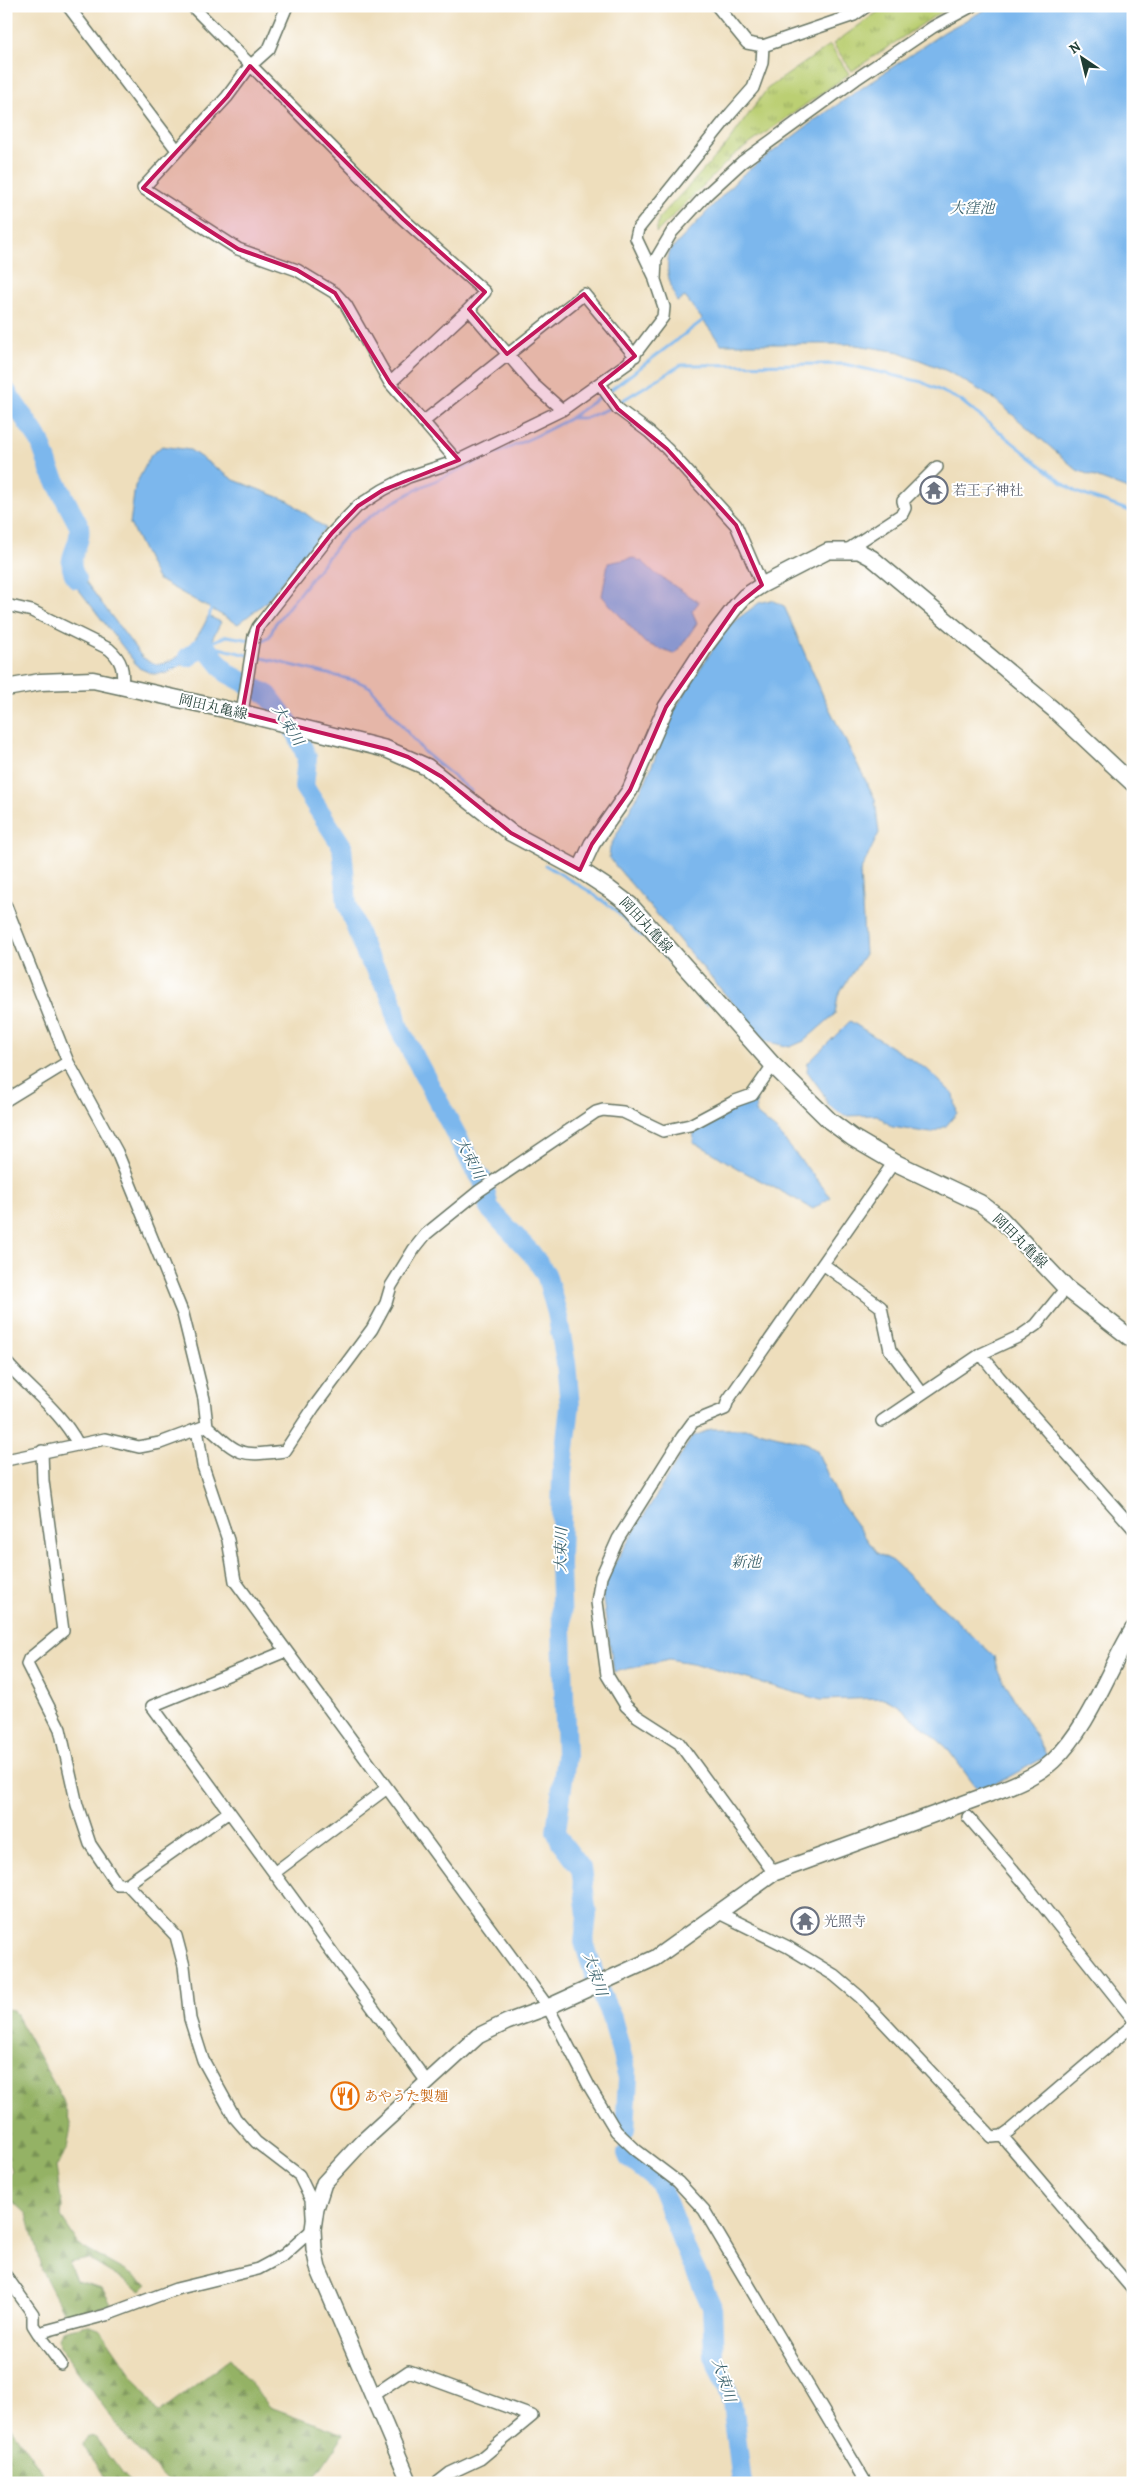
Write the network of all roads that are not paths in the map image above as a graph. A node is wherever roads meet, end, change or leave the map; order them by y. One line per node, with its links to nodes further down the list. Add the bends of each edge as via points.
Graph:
1 (68, 6): 9 (street)
2 (192, 6): 8 (street)
3 (287, 6): 8 (street, via 269,49)
4 (717, 6): 7 (street, via 747,43)
5 (868, 6): 7 (street, via 854,15)
6 (972, 6): 10 (street, via 883,60 742,162 672,232 656,259)
7 (763, 46): 10 (street, via 762,63 753,88 638,229 636,238)
8 (250, 66): 9 (street, via 227,97); 11 (street, via 403,219 485,292)
9 (178, 150): 14 (street, via 143,188 238,249 297,270 335,293 346,305)
10 (656, 280): 13 (street, via 664,307 663,318)
11 (469, 309): 12 (street); 14 (street)
12 (507, 354): 13 (street, via 584,294); 16 (street); 17 (street)
13 (636, 356): 15 (street)
14 (390, 382): 17 (street)
15 (601, 385): 16 (street); 21 (street, via 614,404 667,448 736,525)
16 (562, 410): 18 (street)
17 (423, 422): 18 (street)
18 (457, 461): 25 (street, via 383,490 358,506 332,533 258,627)
19 (937, 467): 20 (street, via 903,501 905,508 902,514)
20 (847, 550): 21 (street, via 828,551); 26 (street, via 859,551 872,558 1053,709)
21 (762, 585): 27 (street, via 745,596 726,619 666,707 630,790 592,844)
22 (6, 605): 23 (street, via 32,611 109,649 119,658)
23 (122, 686): 24 (main road, 岡田丸亀線, via 93,680 63,680); 25 (main road, 岡田丸亀線)
24 (6, 688)
25 (242, 713): 27 (main road, 岡田丸亀線, via 364,742 408,756 442,777 511,833)
26 (1133, 784)
27 (580, 870): 30 (main road, 岡田丸亀線, via 630,905)
28 (6, 906): 29 (street)
29 (68, 1062): 31 (street); 40 (street, via 117,1152 183,1314 204,1399)
30 (773, 1065): 32 (main road, 岡田丸亀線, via 837,1127); 40 (street, via 752,1095 690,1126 663,1131 623,1112 596,1112 483,1188 426,1234 414,1248 391,1286 372,1329 285,1451 259,1454 235,1451)
31 (6, 1100)
32 (894, 1162): 33 (street); 34 (main road, 岡田丸亀線, via 980,1203 1000,1218)
33 (823, 1264): 38 (street, via 881,1307 890,1350); 51 (street, via 728,1400 725,1409 693,1422 682,1437 618,1539 601,1577 597,1602 607,1675 615,1691 637,1716 679,1743)
34 (1066, 1288): 35 (main road, 岡田丸亀線); 36 (street, via 1036,1325)
35 (1133, 1340)
36 (981, 1354): 38 (street); 44 (street)
37 (6, 1362): 41 (street, via 50,1404)
38 (922, 1393): 39 (street)
39 (882, 1421)
40 (202, 1428): 41 (street, via 139,1447 104,1439); 46 (street, via 203,1466 228,1540 235,1581)
41 (78, 1444): 42 (street)
42 (42, 1451): 43 (street); 52 (street, via 63,1632 28,1659 27,1664 60,1729 77,1805 90,1844 117,1884)
43 (6, 1460)
44 (1133, 1528)
45 (1133, 1629): 51 (street, via 1070,1742 1052,1762 1026,1780)
46 (286, 1651): 47 (street); 48 (street, via 152,1706)
47 (387, 1788): 50 (street); 54 (street)
48 (229, 1812): 50 (street); 52 (street)
49 (968, 1818): 55 (street)
50 (274, 1873): 57 (street)
51 (774, 1874): 53 (street)
52 (127, 1884): 59 (street, via 176,1936 184,1966 190,2019 203,2060 235,2118 256,2142 299,2175 311,2200)
53 (719, 1913): 54 (street, via 655,1958); 58 (street, via 788,1947 834,1975 860,1997 992,2137)
54 (548, 2007): 57 (street, via 478,2036); 67 (street, via 616,2131 678,2182 704,2210)
55 (1133, 2019)
56 (1133, 2025): 58 (street)
57 (427, 2082): 59 (street, via 361,2143 324,2183)
58 (1002, 2136): 61 (street)
59 (313, 2229): 62 (street, via 284,2255 258,2268 176,2289 106,2315); 64 (street, via 321,2276)
60 (6, 2276): 62 (street, via 33,2314 33,2325)
61 (1133, 2290)
62 (38, 2333): 63 (street)
63 (61, 2364)
64 (372, 2396): 65 (street); 66 (street, via 409,2371 532,2416 480,2459)
65 (410, 2483)
66 (437, 2483)
67 (866, 2483)

